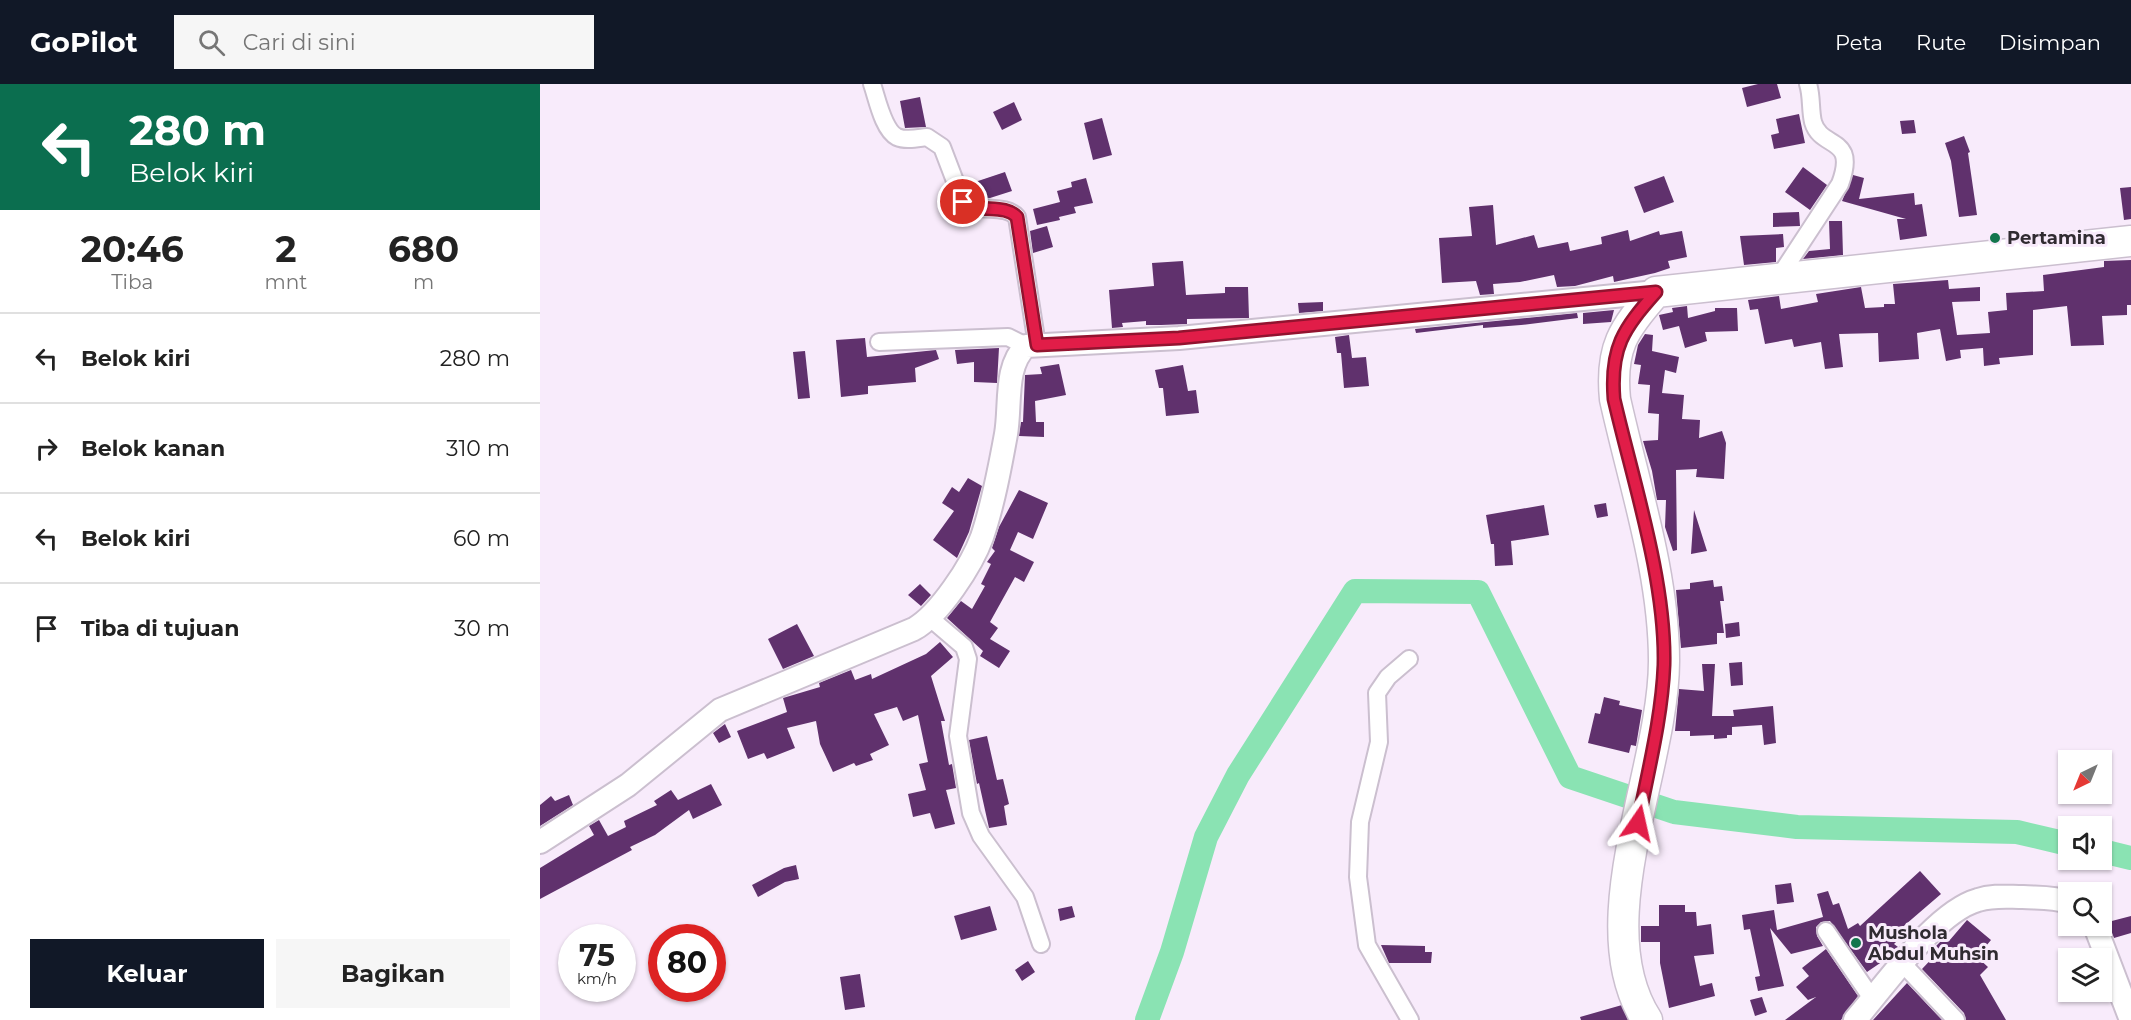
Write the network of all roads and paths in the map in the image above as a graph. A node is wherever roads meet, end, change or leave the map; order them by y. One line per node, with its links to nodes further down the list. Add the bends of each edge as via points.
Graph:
1 (872, 84): 7 (street, via 891,132 907,139 927,137 942,147 963,202 970,207 1009,211 1017,217)
2 (1808, 84): 4 (street, via 1814,122 1843,153 1846,167 1840,184)
3 (2131, 241): 4 (highway)
4 (1779, 277): 5 (highway)
5 (1656, 292): 7 (street, via 1179,338); 19 (highway, via 1623,332 1612,373 1614,399 1658,584 1661,615 1662,690 1622,927 1625,966)
6 (879, 342): 7 (street, via 1008,337)
7 (1032, 345): 8 (street, via 1013,366 1006,434 982,536)
8 (930, 618): 10 (street, via 914,629 720,710 628,785); 14 (street, via 967,651 958,736 971,813 981,836 1025,897)
9 (1409, 659): 18 (street, via 1377,693 1379,742 1360,822 1358,877 1367,945)
10 (540, 842)
11 (2058, 898): 15 (street, via 1998,896 1978,900 1948,915)
12 (1826, 931): 17 (street)
13 (2100, 936): 16 (street)
14 (1041, 944)
15 (1902, 964): 17 (street); 21 (street)
16 (2126, 986): 22 (street)
17 (1873, 1000): 20 (street)
18 (1410, 1020)
19 (1647, 1020)
20 (1855, 1020)
21 (1956, 1020)
22 (2131, 1020)

